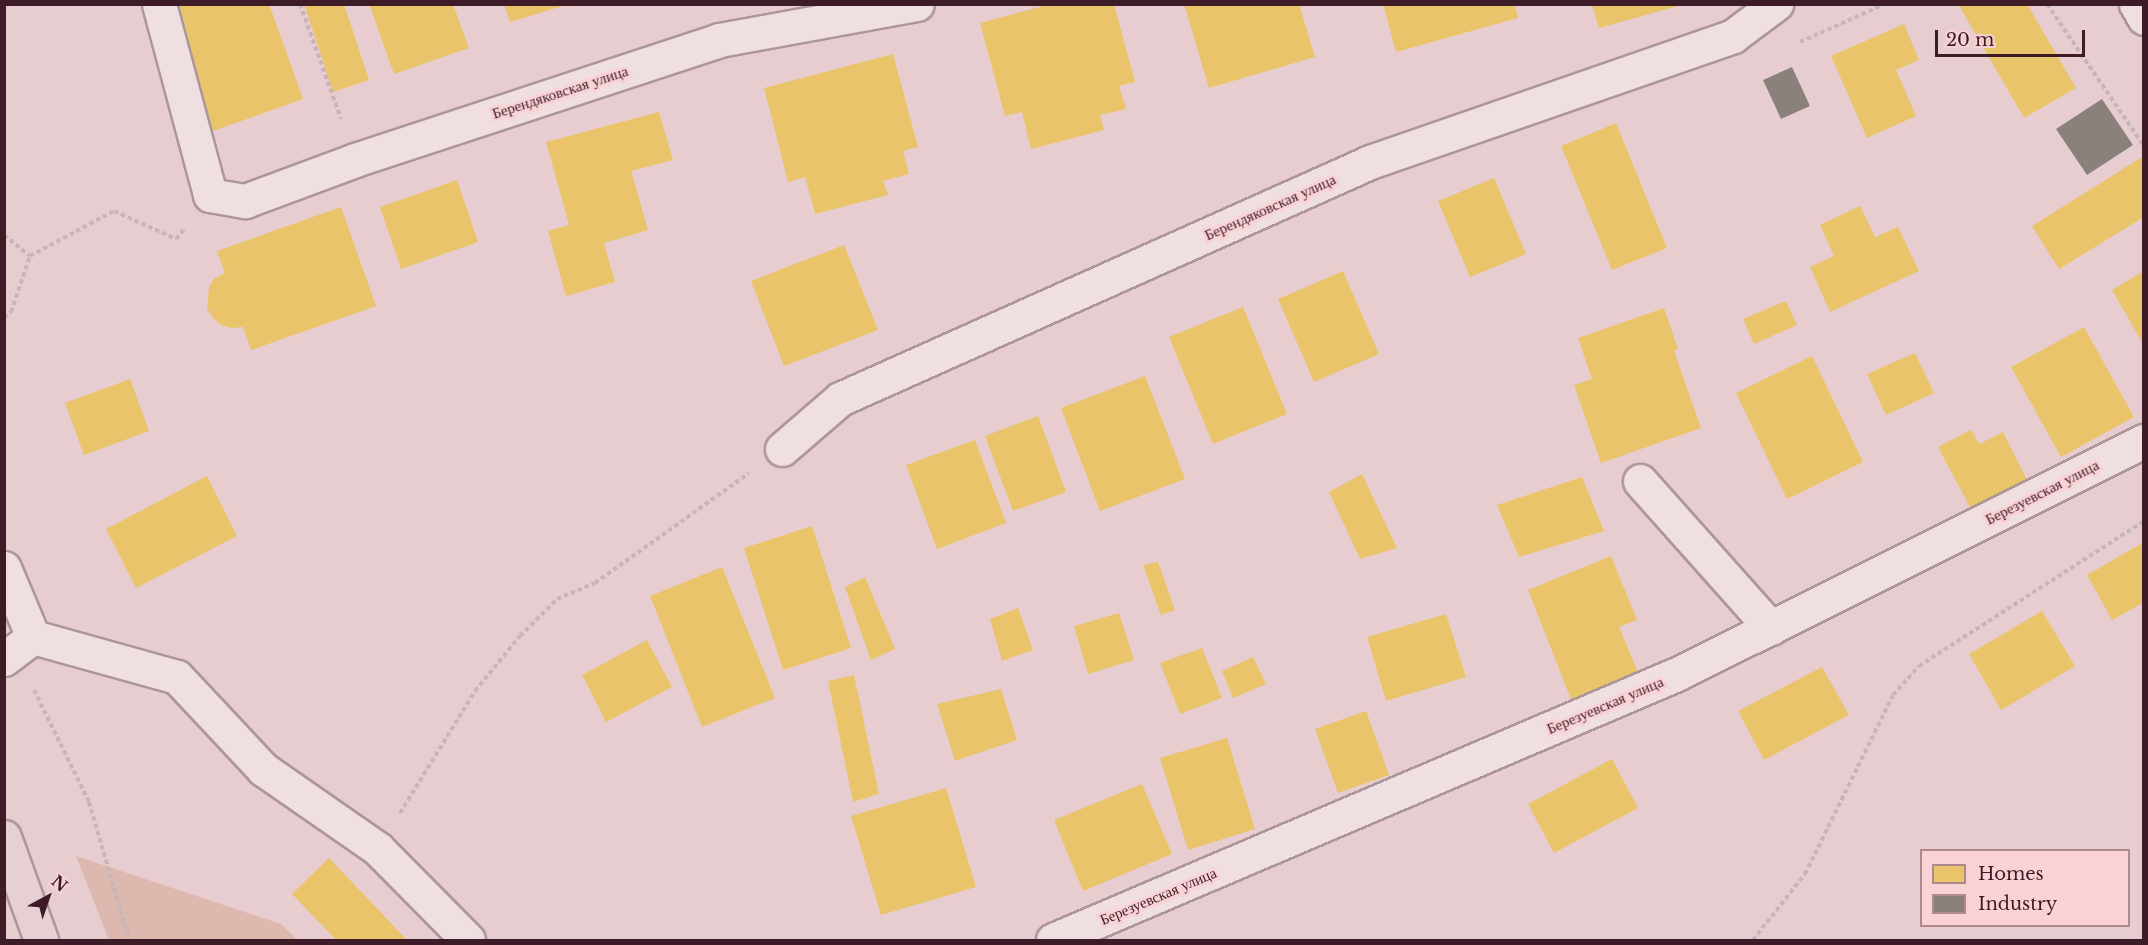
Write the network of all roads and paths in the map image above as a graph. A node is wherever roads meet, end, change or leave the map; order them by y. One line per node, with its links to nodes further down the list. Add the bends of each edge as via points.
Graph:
1 (159, 4): 10 (street)
2 (300, 4): 9 (path)
3 (917, 4): 9 (street, Берендяковская улица, via 719,40)
4 (1776, 4): 15 (street, Берендяковская улица, via 1733,36 1370,162 840,399)
5 (2047, 4): 8 (path)
6 (2136, 4): 7 (street)
7 (2144, 18)
8 (2144, 146)
9 (356, 160): 10 (street, Берендяковская улица, via 245,201)
10 (210, 195): 12 (path, via 176,239 114,211)
11 (4, 235): 12 (path)
12 (30, 256): 13 (path, via 11,312)
13 (4, 318)
14 (2144, 441): 19 (street, Березуевская улица)
15 (782, 449): 22 (path, via 596,583 557,599 520,636 476,691)
16 (1640, 481): 19 (street)
17 (2144, 521): 27 (path, via 1919,666 1893,695 1805,874)
18 (4, 568): 20 (street)
19 (1771, 628): 26 (street, Березуевская улица, via 1677,674)
20 (17, 649): 22 (street, via 177,677 263,769); 24 (path, via 89,802)
21 (4, 837): 23 (main road)
22 (378, 849): 25 (street)
23 (41, 940)
24 (129, 940)
25 (468, 940)
26 (1053, 940)
27 (1753, 940)

